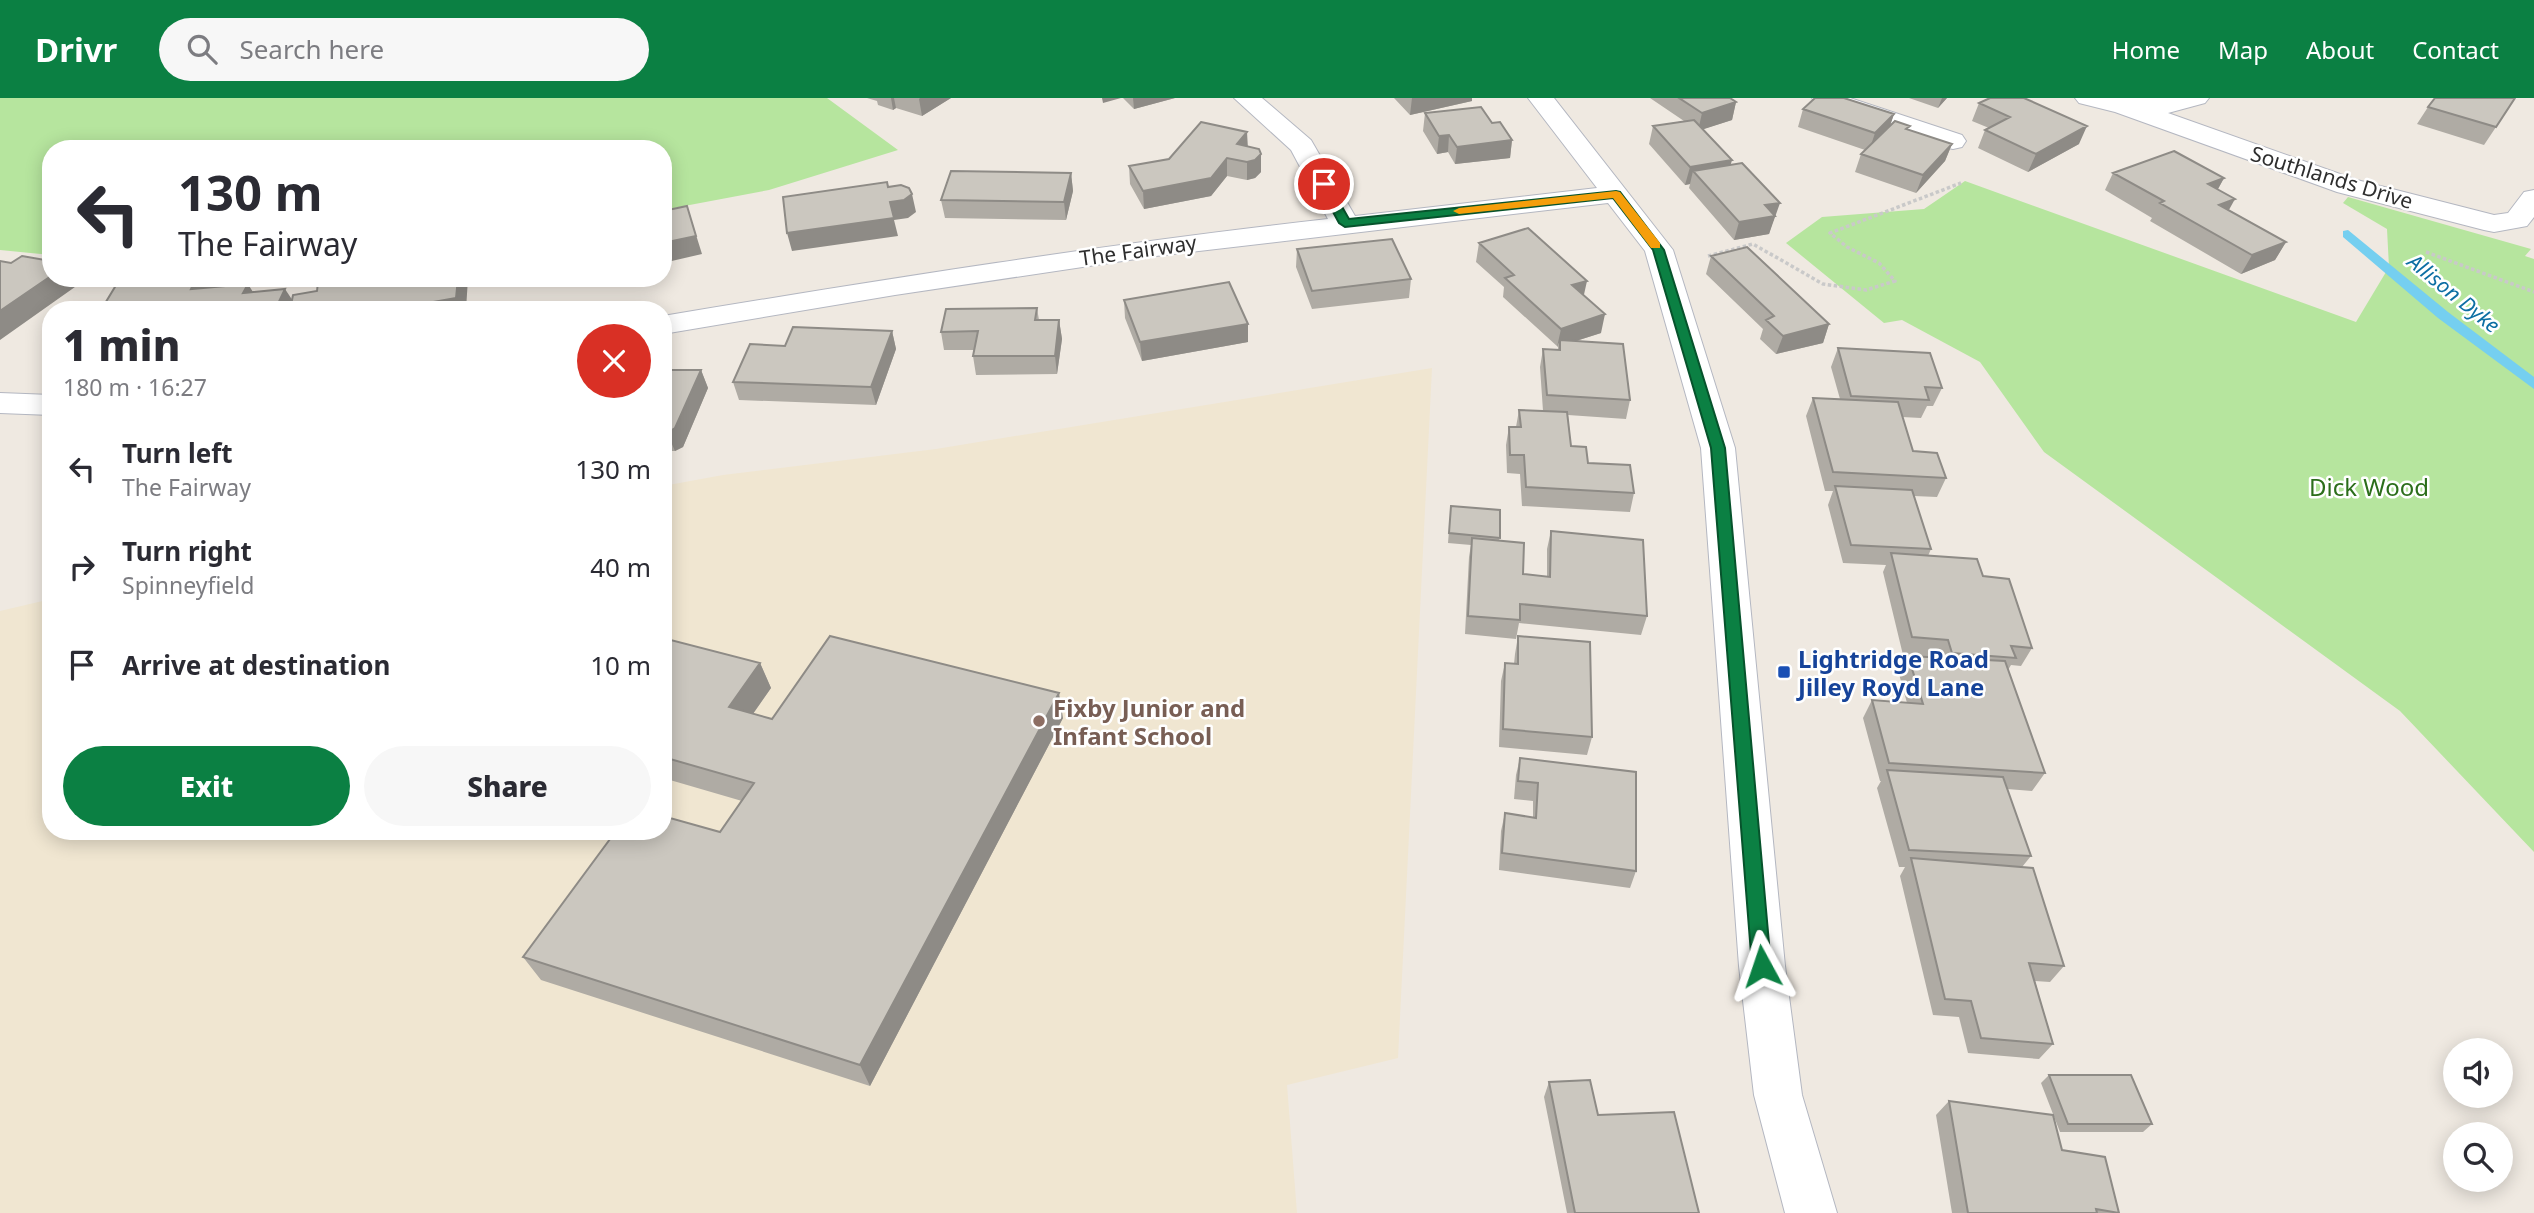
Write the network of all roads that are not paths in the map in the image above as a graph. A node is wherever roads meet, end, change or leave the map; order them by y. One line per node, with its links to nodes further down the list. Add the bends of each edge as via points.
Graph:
1 (1247, 98): 10 (street, via 1302,146)
2 (1541, 98): 8 (street)
3 (1825, 98): 7 (street)
4 (2088, 98): 6 (street)
5 (2196, 98): 6 (street, via 2185,103)
6 (2124, 107): 9 (street, Southlands Drive, via 2347,186 2494,224 2517,220)
7 (1953, 141)
8 (1616, 194): 10 (street, The Fairway); 14 (street, via 1658,250 1718,448 1743,764 1777,1095)
9 (2534, 198)
10 (1345, 223): 11 (street, The Fairway, via 1156,247)
11 (672, 323)
12 (0, 403): 13 (street)
13 (42, 405)
14 (1811, 1213)

